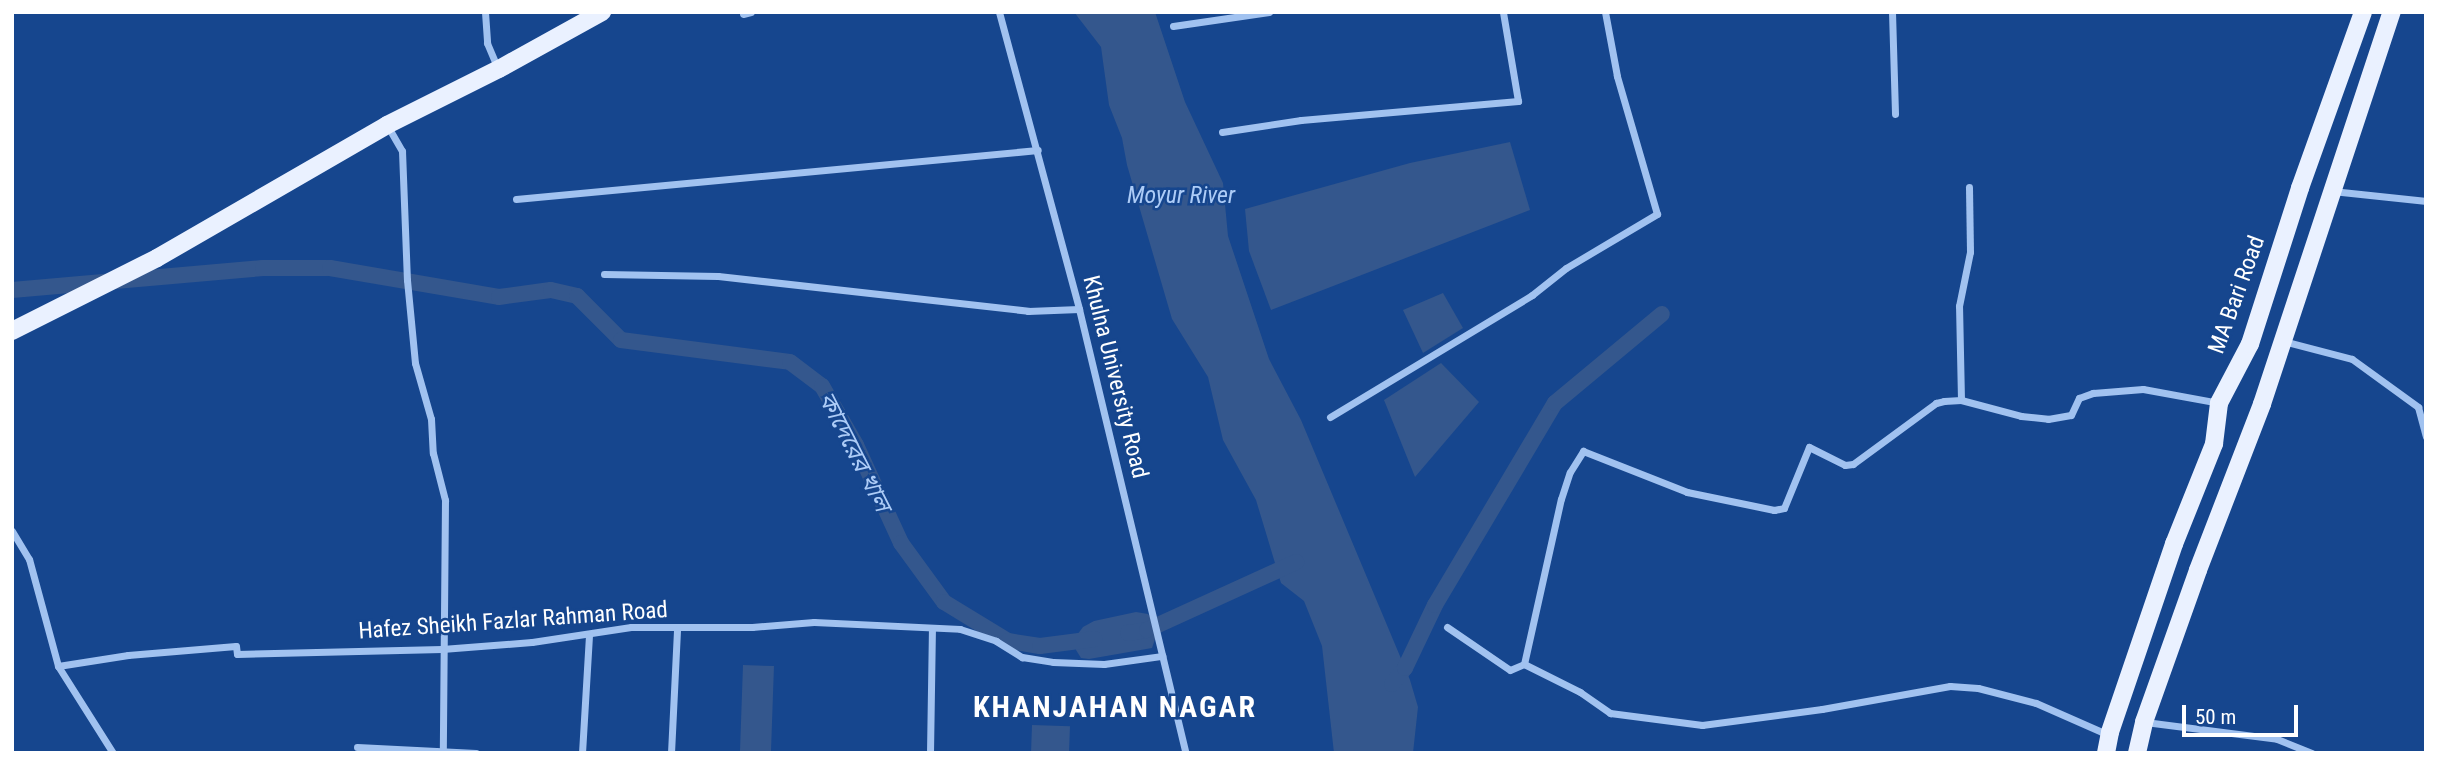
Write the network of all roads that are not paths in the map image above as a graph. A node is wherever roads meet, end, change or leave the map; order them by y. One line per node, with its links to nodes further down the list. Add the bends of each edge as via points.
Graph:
1 (485, 12): 11 (street, via 487,43)
2 (602, 12): 11 (main road)
3 (999, 12): 15 (street, Khulna University Road)
4 (1269, 12): 10 (street)
5 (1503, 12): 14 (street, via 1518,101 1301,120)
6 (1605, 12): 26 (street, via 1616,76 1657,215)
7 (1892, 12): 12 (street)
8 (2363, 12): 25 (main road, MA Bari Road, via 2250,344)
9 (2392, 12): 17 (main road)
10 (1173, 26)
11 (499, 69): 13 (main road)
12 (1895, 114)
13 (387, 125): 22 (main road, via 158,258); 33 (street, via 402,151 407,280 417,371 445,500)
14 (1222, 132)
15 (1038, 150): 18 (street); 21 (street, Khulna University Road)
16 (1969, 187): 24 (street, via 1970,252 1959,306)
17 (2332, 191): 19 (street); 23 (main road)
18 (516, 199)
19 (2426, 201)
20 (604, 274): 21 (street, via 718,276 1028,311)
21 (1079, 309): 34 (street, Khulna University Road)
22 (12, 331)
23 (2283, 341): 27 (street, via 2352,359 2418,407); 37 (main road)
24 (1961, 400): 25 (street, via 2048,419 2071,415 2079,398 2093,393 2143,389); 35 (street, via 1936,403 1853,464 1845,465 1809,447 1784,508 1774,510 1687,492 1583,451 1561,499)
25 (2219, 403): 38 (main road, MA Bari Road, via 2214,444 2174,544)
26 (1330, 417)
27 (2426, 437)
28 (12, 531): 36 (street, via 29,559)
29 (1447, 627): 35 (street, via 1510,670)
30 (932, 628): 31 (street, Hafez Sheikh Fazlar Rahman Road, via 814,622); 34 (street, Hafez Sheikh Fazlar Rahman Road, via 960,629 996,641 1022,657 1054,662 1104,664); 45 (street)
31 (677, 629): 32 (street, Hafez Sheikh Fazlar Rahman Road, via 631,627); 44 (street)
32 (589, 634): 33 (street, Hafez Sheikh Fazlar Rahman Road); 43 (street)
33 (442, 649): 36 (street, Hafez Sheikh Fazlar Rahman Road, via 237,654 236,646); 40 (street)
34 (1162, 656): 46 (street, Khulna University Road)
35 (1524, 664): 38 (street, via 1610,713 1702,725 1950,686 1978,688 2036,704 2102,733)
36 (58, 666): 41 (street)
37 (2144, 722): 48 (main road); 49 (street, via 2277,739)
38 (2110, 732): 47 (main road, MA Bari Road)
39 (357, 747): 40 (street)
40 (443, 751): 42 (street)
41 (113, 753)
42 (475, 753)
43 (582, 753)
44 (671, 753)
45 (930, 753)
46 (1186, 753)
47 (2106, 753)
48 (2137, 753)
49 (2312, 753)

